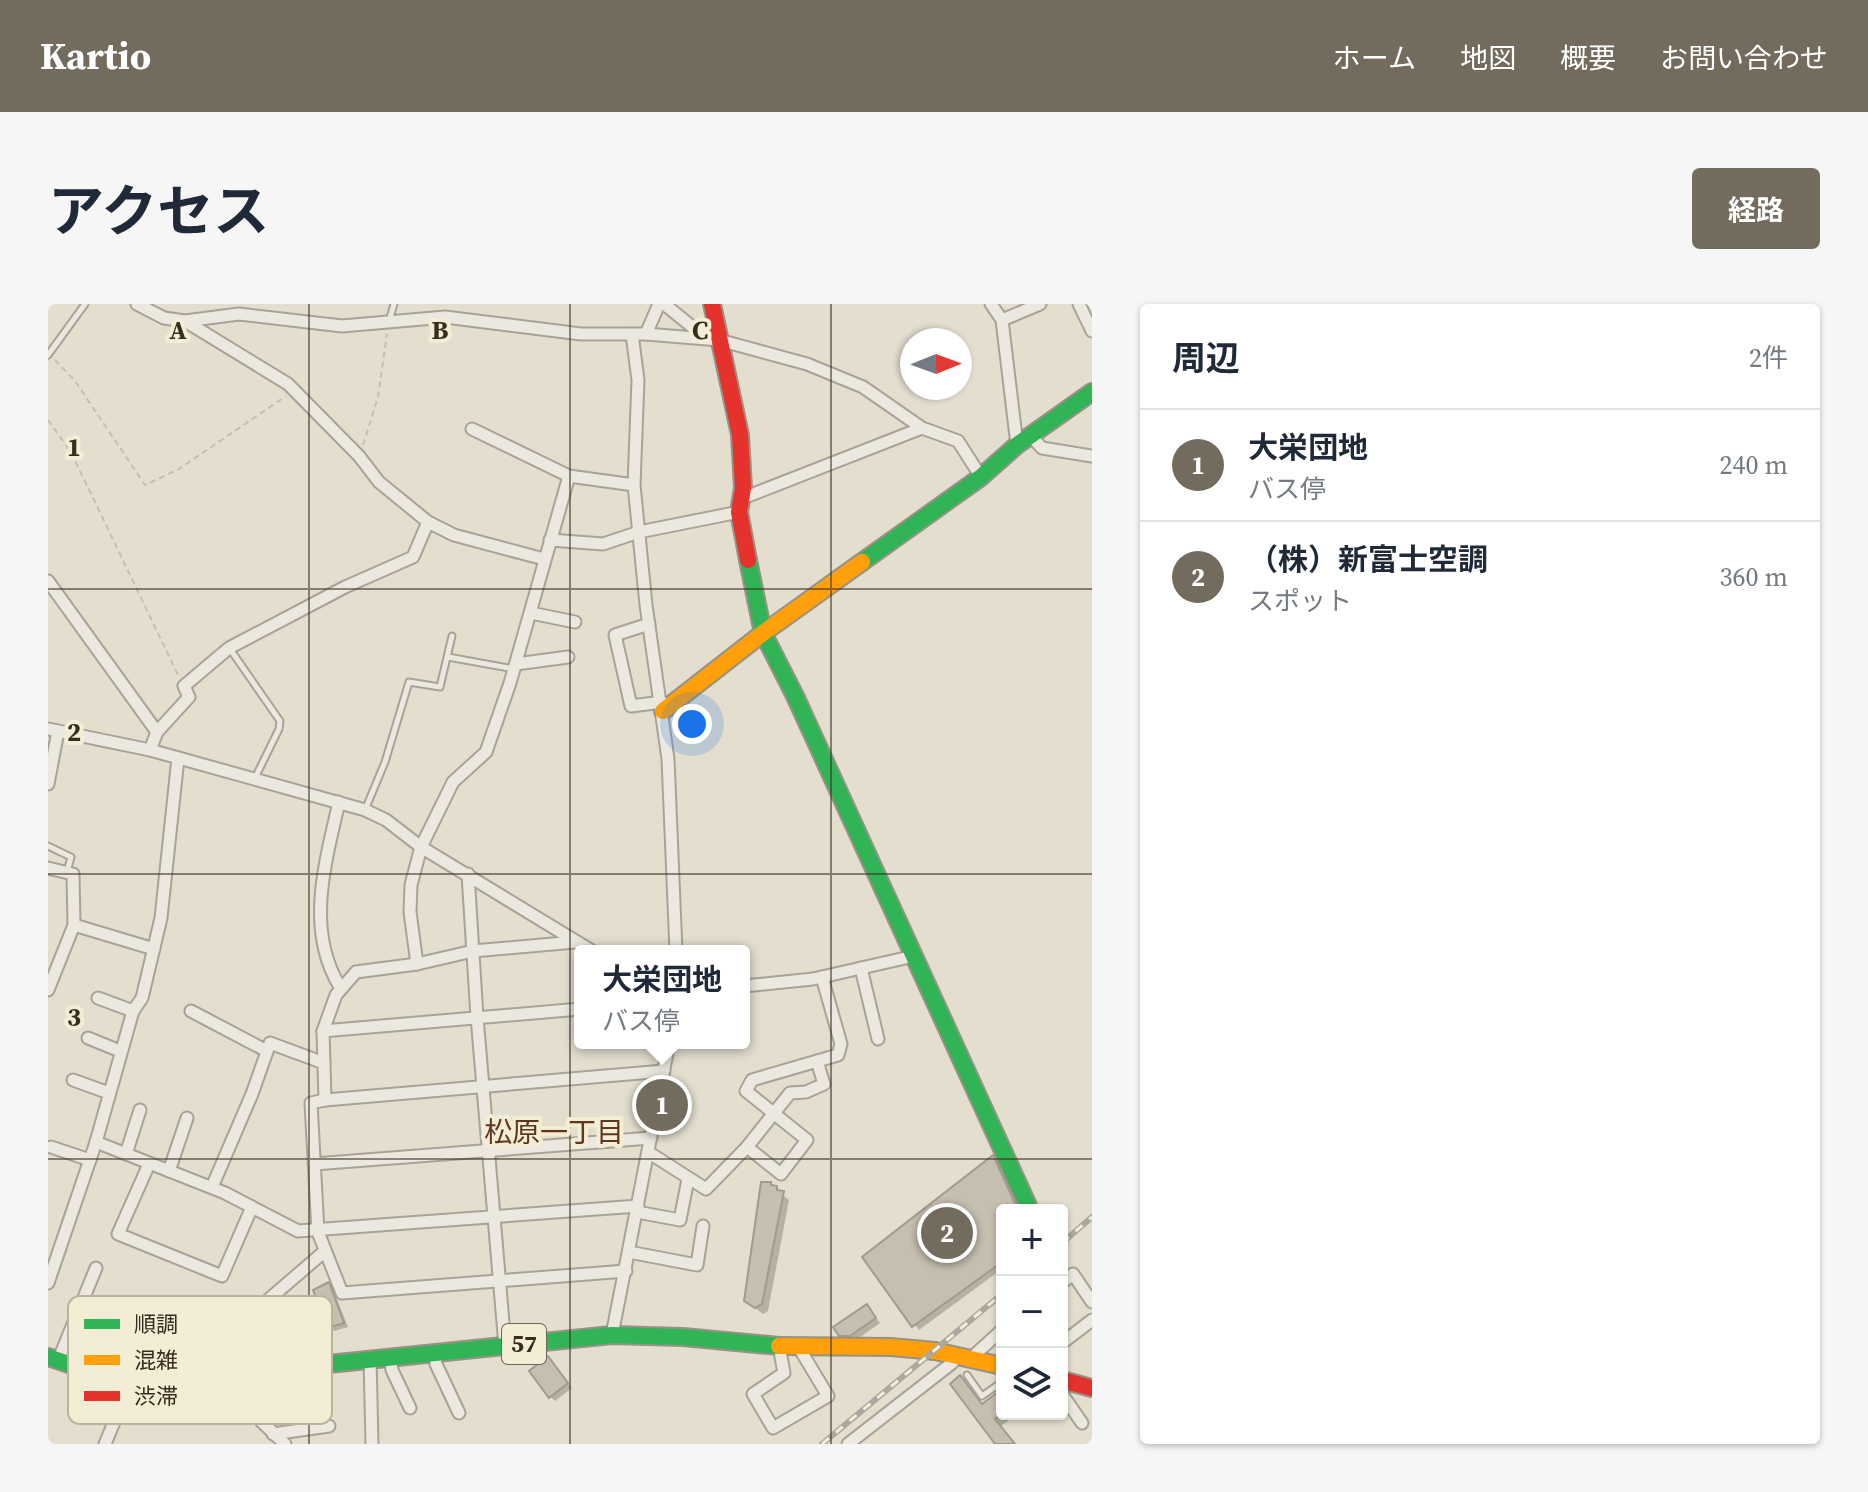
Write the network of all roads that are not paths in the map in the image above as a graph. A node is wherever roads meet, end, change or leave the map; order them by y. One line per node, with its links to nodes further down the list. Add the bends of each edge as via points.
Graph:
1 (85, 304): 16 (lane)
2 (137, 304): 10 (street, via 164,318)
3 (394, 304): 11 (lane)
4 (662, 304): 14 (street); 15 (street)
5 (712, 304): 15 (street)
6 (991, 304): 9 (street)
7 (1040, 304): 9 (street)
8 (1079, 304): 12 (street)
9 (1002, 320): 20 (street)
10 (185, 321): 11 (street, via 239,314 342,326); 26 (street, via 294,390 379,482)
11 (389, 321): 13 (street, via 445,317 581,334)
12 (1092, 331)
13 (632, 334): 14 (street); 24 (street, via 638,380)
14 (646, 334): 15 (street)
15 (713, 339): 18 (street, via 807,364 863,387); 25 (street, via 740,429)
16 (48, 354)
17 (1092, 392): 20 (street)
18 (922, 428): 23 (street, via 958,441); 25 (street)
19 (472, 429): 22 (street)
20 (1023, 440): 21 (street); 23 (street)
21 (1092, 456)
22 (569, 476): 24 (street); 28 (street)
23 (981, 477): 34 (street)
24 (634, 485): 27 (street)
25 (741, 505): 27 (street); 34 (street)
26 (428, 522): 29 (street, via 454,535); 36 (street, via 413,557)
27 (639, 532): 28 (street, via 603,544); 33 (street)
28 (550, 540): 29 (street)
29 (544, 559): 31 (street)
30 (48, 581): 42 (street)
31 (531, 613): 32 (street); 39 (street)
32 (575, 622)
33 (649, 624): 40 (street); 40 (street, via 615,635 631,706)
34 (763, 633): 40 (street); 60 (street)
35 (452, 636): 37 (lane)
36 (229, 648): 42 (street, via 184,686 189,697); 45 (lane, via 280,721)
37 (448, 657): 39 (lane); 48 (lane, via 440,687 409,682)
38 (568, 657): 39 (street)
39 (515, 667): 50 (street, via 486,752 453,782)
40 (662, 706): 57 (street)
41 (53, 730): 43 (street); 46 (street)
42 (157, 732): 43 (street)
43 (150, 750): 44 (street)
44 (178, 758): 45 (street); 58 (street)
45 (255, 779): 47 (street)
46 (48, 784)
47 (339, 802): 48 (street); 66 (street, via 319,915 330,970)
48 (365, 810): 50 (street)
49 (48, 846): 52 (lane, via 71,857)
50 (421, 847): 53 (street); 61 (street, via 410,912)
51 (48, 868): 52 (street)
52 (67, 873): 54 (street, via 73,874)
53 (468, 874): 55 (street); 59 (street)
54 (74, 925): 58 (street); 65 (street)
55 (575, 942): 56 (street); 59 (street)
56 (581, 945)
57 (676, 945)
58 (154, 949): 69 (street, via 142,998)
59 (473, 951): 61 (street); 71 (street)
60 (914, 956): 62 (street); 101 (street)
61 (417, 964): 66 (street, via 356,972)
62 (861, 968): 63 (street); 74 (street)
63 (822, 977): 64 (street); 78 (street, via 841,1044 838,1055)
64 (750, 985)
65 (48, 986)
66 (340, 987): 72 (street)
67 (98, 998): 69 (street)
68 (574, 1009): 71 (street)
69 (133, 1011): 76 (street)
70 (191, 1011): 77 (street)
71 (477, 1017): 72 (street); 82 (street)
72 (323, 1031): 79 (street)
73 (88, 1038): 76 (street)
74 (878, 1039)
75 (668, 1049): 80 (street)
76 (120, 1051): 83 (street)
77 (267, 1051): 79 (street, via 270,1043); 100 (street)
78 (817, 1061): 86 (street, via 824,1084 790,1093); 86 (street, via 752,1080 746,1091)
79 (324, 1063): 84 (street)
80 (664, 1071): 82 (street); 88 (street)
81 (73, 1080): 83 (street)
82 (483, 1086): 84 (street); 92 (street)
83 (109, 1093): 89 (street)
84 (325, 1100): 97 (street, via 311,1103)
85 (140, 1110): 94 (street)
86 (774, 1115): 91 (street); 91 (street, via 807,1140 781,1174)
87 (187, 1118): 98 (street)
88 (651, 1138): 92 (street); 93 (street)
89 (96, 1142): 94 (street); 95 (street)
90 (51, 1147): 95 (street)
91 (747, 1147): 99 (street, via 706,1189)
92 (488, 1150): 97 (street); 104 (street)
93 (648, 1152): 99 (street); 103 (street)
94 (126, 1154): 96 (street)
95 (90, 1160): 113 (street)
96 (149, 1164): 98 (street); 102 (street, via 118,1234 222,1276)
97 (314, 1164): 106 (street)
98 (169, 1171): 100 (street)
99 (688, 1179): 103 (street, via 680,1220)
100 (212, 1187): 102 (street)
101 (1027, 1204)
102 (252, 1207): 106 (street, via 298,1231)
103 (637, 1209): 104 (street); 108 (street)
104 (494, 1217): 106 (street); 112 (street)
105 (703, 1226): 108 (street, via 697,1265)
106 (318, 1232): 107 (street)
107 (325, 1251): 112 (street, via 342,1293); 115 (street)
108 (629, 1252): 110 (street)
109 (96, 1268): 114 (street)
110 (626, 1271): 112 (street); 119 (street)
111 (1068, 1278): 116 (street, via 1073,1274)
112 (499, 1281): 122 (street)
113 (48, 1283)
114 (83, 1296)
115 (273, 1296)
116 (1092, 1302)
117 (1092, 1320): 121 (street)
118 (68, 1327): 128 (street)
119 (612, 1335): 122 (street, 57); 123 (street, 57)
120 (996, 1335): 130 (street)
121 (1068, 1338)
122 (505, 1346): 125 (street, 57)
123 (779, 1346): 124 (street, 57); 124 (street, via 784,1373 753,1394 773,1428 828,1396)
124 (798, 1346): 130 (street, 57, via 935,1351)
125 (435, 1353): 126 (street, 57); 137 (street)
126 (390, 1357): 127 (street, 57); 136 (street)
127 (370, 1358): 129 (street, 57); 145 (street)
128 (53, 1359)
129 (332, 1362)
130 (964, 1363): 131 (street, 57); 133 (lane, via 982,1396); 146 (street, via 952,1363)
131 (996, 1366)
132 (1068, 1382): 134 (street)
133 (996, 1386)
134 (1092, 1388)
135 (1068, 1403): 138 (street)
136 (410, 1408)
137 (459, 1413)
138 (1082, 1423)
139 (113, 1424): 143 (street)
140 (261, 1424): 142 (street)
141 (329, 1426): 142 (street)
142 (273, 1434): 144 (street)
143 (105, 1444)
144 (285, 1444)
145 (372, 1444)
146 (848, 1444)

